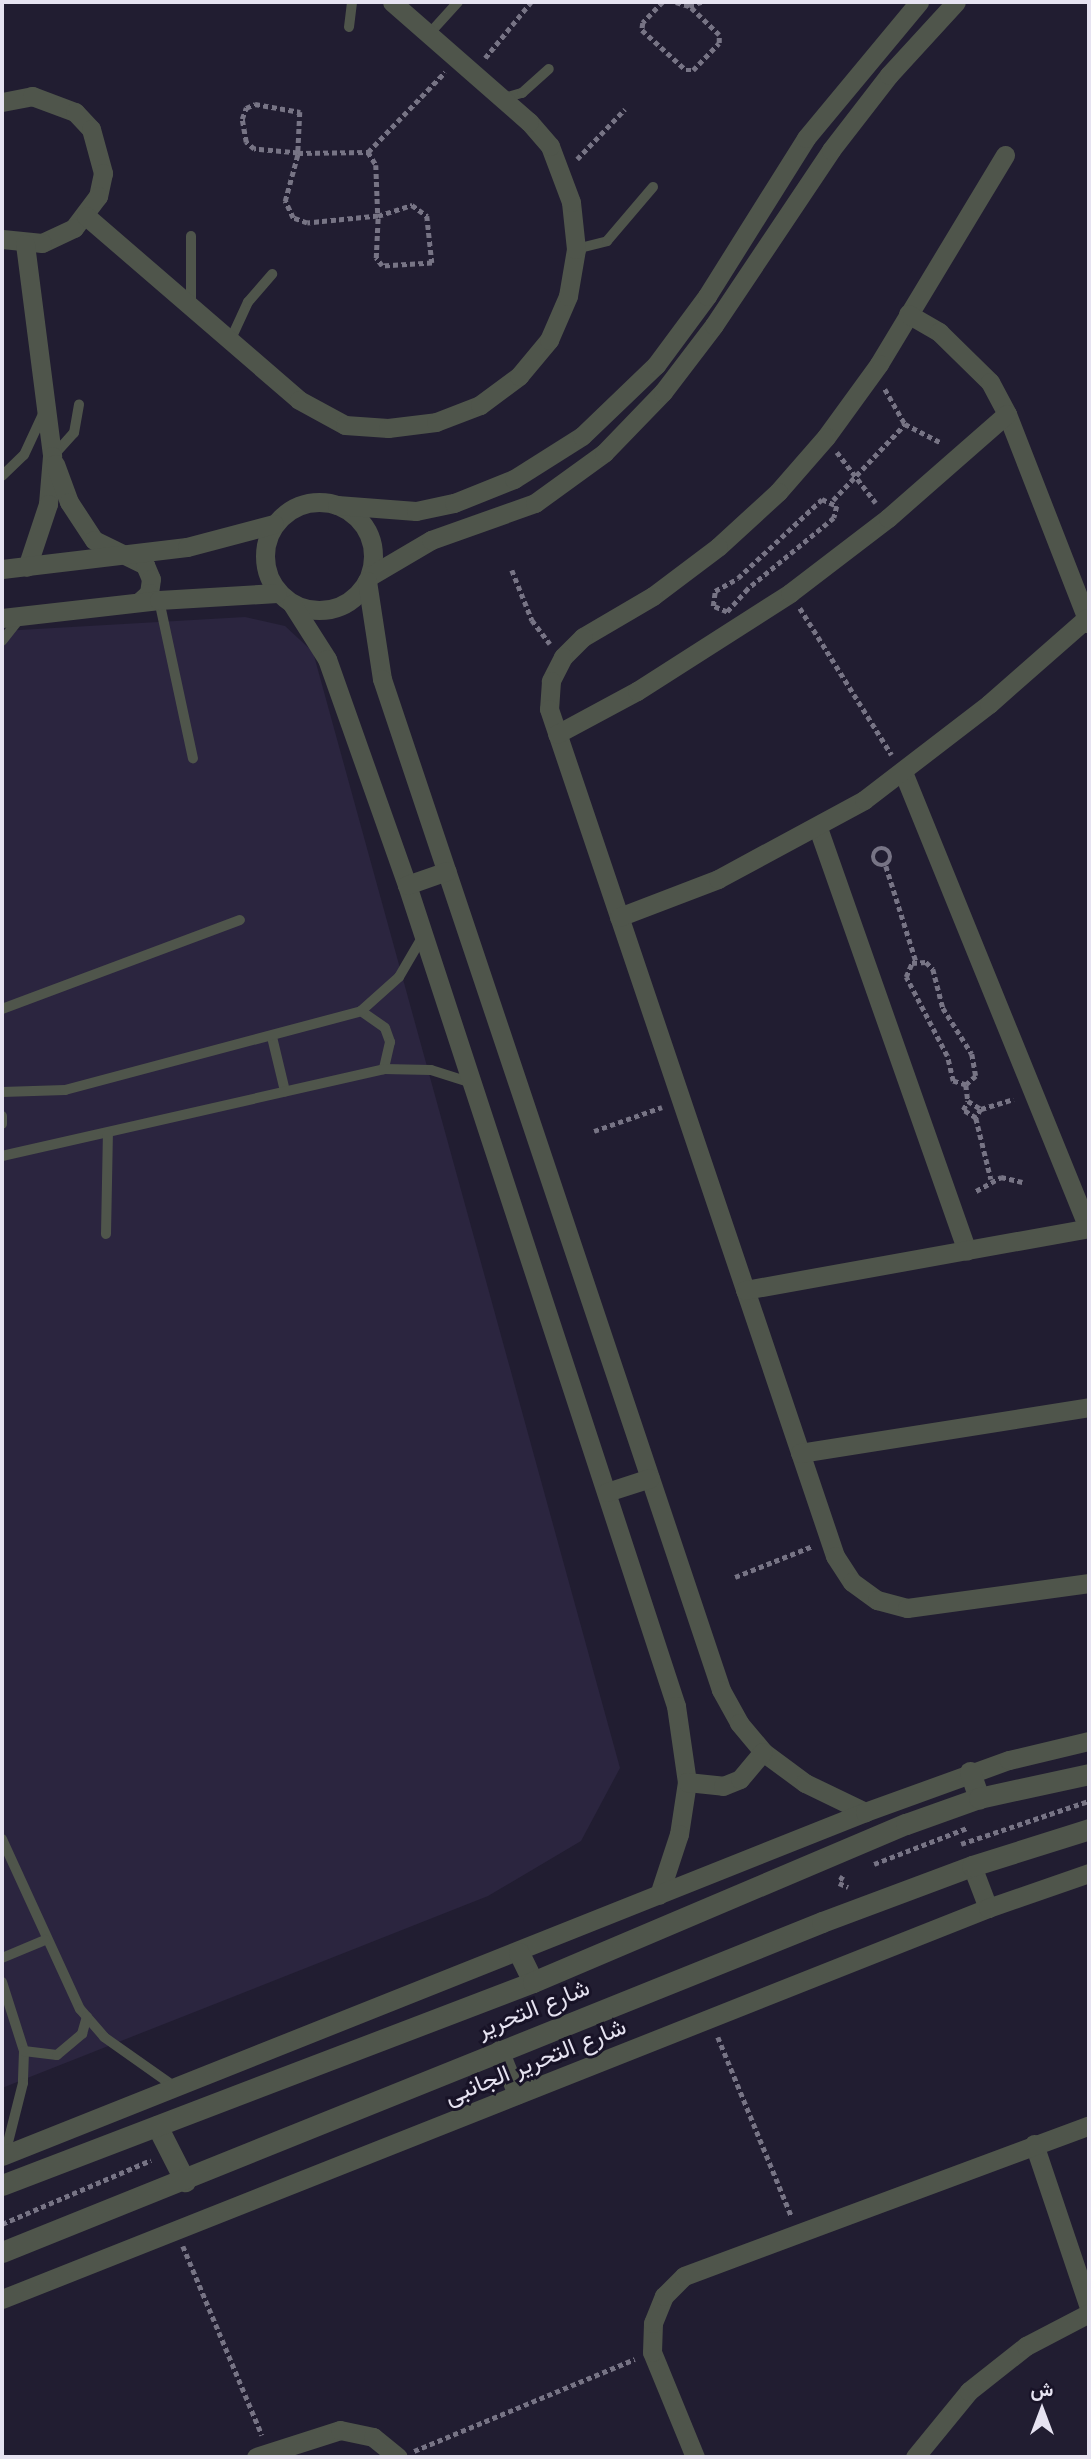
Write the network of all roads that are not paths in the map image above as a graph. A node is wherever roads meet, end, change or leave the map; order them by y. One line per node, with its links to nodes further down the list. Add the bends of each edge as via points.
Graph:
1 (352, 2): 6 (lane)
2 (392, 2): 7 (street)
3 (458, 2): 7 (lane)
4 (919, 2): 27 (street, via 806,138 707,296 656,365 582,436 514,479 454,503 416,511)
5 (956, 2): 32 (street, via 889,75 831,150 714,326 663,393 604,453 534,503 431,540)
6 (349, 27)
7 (429, 34): 9 (street)
8 (550, 69): 9 (lane, via 522,93)
9 (504, 98): 17 (street, via 550,146 571,202)
10 (2, 102): 13 (street, via 32,96 55,101 75,112 91,129 103,173 98,196)
11 (1005, 155): 20 (street)
12 (653, 187): 17 (lane, via 607,241)
13 (86, 216): 16 (street, via 59,237); 19 (street)
14 (191, 236): 19 (lane)
15 (2, 239): 16 (street)
16 (25, 244): 23 (street)
17 (576, 249): 21 (street, via 568,296 549,340 519,376 481,405 436,422 388,428 345,425 299,400)
18 (272, 274): 21 (lane, via 247,302)
19 (191, 306): 21 (street)
20 (908, 314): 24 (street, via 967,354); 39 (street, via 825,437 778,492 718,547 653,596 583,638 563,657 550,695)
21 (230, 341)
22 (79, 404): 25 (lane, via 74,433)
23 (47, 405): 25 (street); 26 (lane, via 24,455)
24 (1007, 414): 37 (street); 39 (street, via 888,518 790,593 648,684)
25 (52, 457): 29 (street, via 79,521 94,540); 30 (street, via 48,504)
26 (2, 476)
27 (337, 505): 28 (street, via 314,502 292,509); 32 (street, via 353,513 368,534 373,559)
28 (274, 524): 29 (street, via 216,542); 33 (street, via 264,547 266,571)
29 (118, 554): 30 (street); 35 (street, via 145,565 151,579 149,593)
30 (27, 567): 31 (street)
31 (2, 569)
32 (369, 579): 33 (street, via 343,606 308,610); 43 (street, via 382,679)
33 (284, 598): 34 (street); 44 (street, via 327,659)
34 (159, 600): 35 (street); 40 (lane)
35 (139, 602): 36 (street)
36 (12, 617): 38 (lane)
37 (1088, 621): 41 (street)
38 (2, 641)
39 (557, 734): 45 (street)
40 (194, 758)
41 (903, 772): 42 (street); 59 (street)
42 (818, 828): 45 (street, via 718,879); 61 (street)
43 (447, 871): 44 (street); 65 (street)
44 (407, 885): 47 (street)
45 (619, 917): 62 (street)
46 (240, 920): 48 (lane)
47 (424, 933): 49 (lane, via 399,976); 52 (street)
48 (2, 1009)
49 (361, 1011): 50 (lane); 51 (lane, via 375,1018 387,1035 390,1056)
50 (272, 1037): 53 (lane); 54 (lane, via 65,1090)
51 (384, 1069): 52 (lane, via 431,1070); 53 (lane)
52 (475, 1084): 66 (street)
53 (285, 1091): 57 (lane)
54 (2, 1092)
55 (2, 1116): 56 (lane)
56 (2, 1124)
57 (108, 1134): 58 (lane); 60 (lane)
58 (2, 1156)
59 (1089, 1228): 61 (street)
60 (106, 1234)
61 (967, 1250): 62 (street)
62 (745, 1290): 64 (street)
63 (1089, 1407): 64 (street)
64 (800, 1453): 67 (street, via 828,1541 852,1582 877,1600 907,1608)
65 (650, 1478): 66 (street); 69 (street, via 721,1690 739,1723)
66 (607, 1492): 72 (street, via 676,1706)
67 (1089, 1583)
68 (1089, 1741): 70 (street)
69 (763, 1752): 72 (street, via 740,1779 723,1786); 74 (street, via 805,1783)
70 (970, 1772): 73 (street); 74 (street)
71 (1089, 1774): 73 (street, شارع التحرير)
72 (687, 1782): 79 (street, via 679,1834)
73 (979, 1798): 85 (street, شارع التحرير, via 797,1867)
74 (865, 1812): 79 (street)
75 (1089, 1829): 77 (street, شارع التحرير)
76 (2, 1839): 81 (lane)
77 (972, 1866): 80 (street); 87 (street, شارع التحرير)
78 (1089, 1873): 80 (street, شارع التحرير الجانبى)
79 (659, 1895): 82 (street)
80 (988, 1908): 90 (street, شارع التحرير الجانبى)
81 (45, 1940): 83 (lane); 86 (lane)
82 (519, 1953): 85 (street); 89 (street)
83 (2, 1958)
84 (2, 1982): 88 (lane)
85 (533, 1982): 92 (street, شارع التحرير)
86 (87, 2017): 88 (lane, via 82,2034 57,2055); 89 (lane, via 124,2053)
87 (499, 2050): 90 (street); 95 (street, شارع التحرير)
88 (24, 2051): 94 (lane, via 23,2083)
89 (176, 2087): 94 (street)
90 (517, 2094): 98 (street, شارع التحرير الجانبى)
91 (1089, 2125): 93 (street)
92 (157, 2126): 95 (street); 96 (street, شارع التحرير)
93 (1034, 2144): 99 (street); 103 (street, via 684,2276 664,2296 656,2314 652,2352)
94 (3, 2156)
95 (185, 2181): 97 (street, شارع التحرير)
96 (2, 2185)
97 (2, 2252)
98 (2, 2299)
99 (1089, 2307)
100 (1089, 2313): 104 (street, via 1026,2346 969,2391)
101 (262, 2455): 102 (street, via 340,2430 373,2437)
102 (399, 2457)
103 (695, 2457)
104 (915, 2457)

